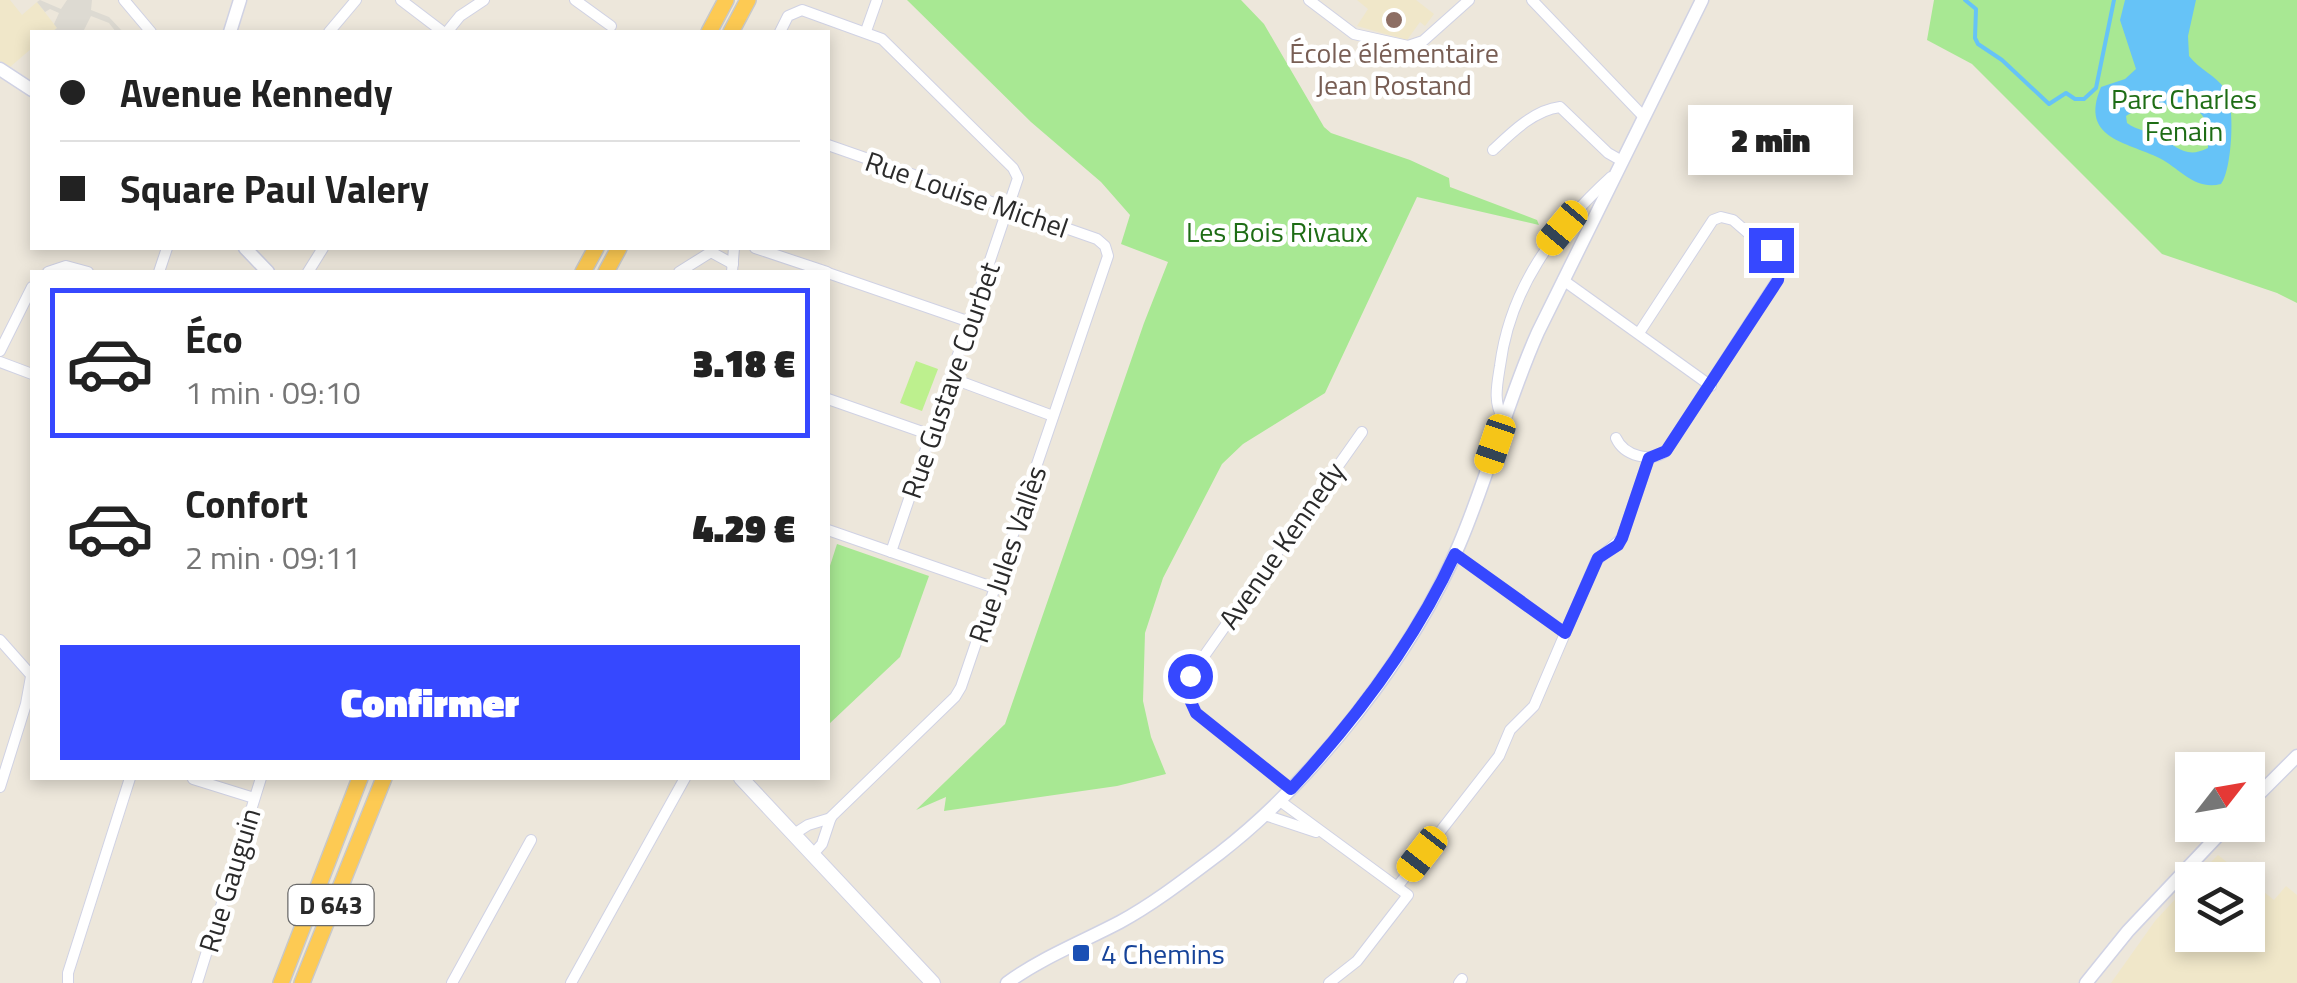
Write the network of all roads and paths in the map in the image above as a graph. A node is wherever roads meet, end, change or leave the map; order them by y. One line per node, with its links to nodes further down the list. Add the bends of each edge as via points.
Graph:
1 (124, 0): 15 (street)
2 (240, 0): 16 (street)
3 (356, 0): 17 (street)
4 (401, 0): 18 (street)
5 (484, 0): 19 (street)
6 (575, 0): 14 (street)
7 (726, 0): 20 (highway)
8 (748, 0): 21 (highway)
9 (876, 0): 23 (street)
10 (1308, 0): 11 (street, via 1354,34 1408,46 1423,41)
11 (1469, 0)
12 (1532, 0): 26 (street)
13 (1702, 0): 26 (street)
14 (611, 26)
15 (149, 30)
16 (231, 30)
17 (331, 30)
18 (442, 30)
19 (447, 30)
20 (710, 30)
21 (732, 30)
22 (781, 30): 23 (street, via 798,10)
23 (866, 31): 30 (street, Rue Gustave Courbet, via 882,39 1013,168 1018,182)
24 (0, 69): 25 (street)
25 (30, 89)
26 (1644, 117): 29 (street)
27 (830, 146): 30 (street, Rue Louise Michel)
28 (1493, 150): 29 (street, via 1516,129 1560,107)
29 (1619, 167): 41 (street); 52 (street, via 1545,248 1517,298 1496,392)
30 (1008, 209): 31 (street, Rue Louise Michel); 43 (street, Rue Gustave Courbet)
31 (1106, 246): 51 (street, Rue Jules Vallès)
32 (247, 250): 37 (street)
33 (761, 250): 39 (street)
34 (732, 268): 38 (street, via 711,252)
35 (54, 270): 36 (street)
36 (81, 270)
37 (266, 270)
38 (682, 270)
39 (821, 270)
40 (830, 273): 43 (street)
41 (1563, 280): 44 (street); 52 (street)
42 (30, 292): 45 (street)
43 (970, 322): 48 (street, Rue Gustave Courbet)
44 (1638, 334): 49 (street); 49 (street, via 1709,223 1732,220 1774,253 1780,272)
45 (0, 351)
46 (0, 362): 47 (street)
47 (30, 373)
48 (951, 378): 51 (street); 54 (street, Rue Gustave Courbet)
49 (1711, 386): 56 (street, via 1666,451)
50 (830, 401): 54 (street)
51 (1054, 416): 60 (street, Rue Jules Vallès)
52 (1503, 419): 59 (street)
53 (1362, 432): 75 (street, Avenue Kennedy, via 1190,676 1196,713)
54 (931, 435): 58 (street, Rue Gustave Courbet)
55 (1616, 438): 56 (street, via 1624,449)
56 (1649, 458): 61 (street, via 1622,538 1598,558)
57 (830, 531): 58 (street)
58 (891, 552): 60 (street)
59 (1455, 554): 61 (street); 75 (street, via 1396,660)
60 (994, 588): 79 (street, Rue Jules Vallès, via 955,697)
61 (1565, 633): 85 (street, via 1534,706)
62 (0, 640): 63 (street)
63 (30, 671)
64 (30, 683): 73 (street)
65 (2297, 756): 74 (street)
66 (129, 780): 89 (street)
67 (193, 780): 76 (street)
68 (259, 780): 76 (street, Rue Gauguin)
69 (359, 780): 91 (highway, D 643)
70 (383, 780): 92 (highway, D 643)
71 (683, 780): 94 (street)
72 (744, 780): 80 (main road)
73 (0, 787)
74 (2265, 788)
75 (1291, 789): 77 (street)
76 (254, 798): 90 (street, Rue Gauguin)
77 (1280, 801): 78 (street); 81 (street)
78 (1266, 815): 81 (street); 87 (street, via 1143,907)
79 (832, 818): 80 (street, Rue Jules Vallès); 84 (street, Rue Jules Vallès)
80 (794, 834): 84 (main road)
81 (1327, 836): 85 (street)
82 (531, 840): 93 (street)
83 (2212, 842): 100 (street)
84 (813, 854): 86 (main road)
85 (1396, 887): 88 (street, via 1408,895)
86 (902, 949): 95 (main road); 96 (main road)
87 (1050, 958): 97 (street); 98 (street)
88 (1344, 979): 99 (street)
89 (68, 983)
90 (197, 983)
91 (281, 983)
92 (302, 983)
93 (452, 983)
94 (572, 983)
95 (932, 983)
96 (940, 983)
97 (1006, 983)
98 (1016, 983)
99 (1329, 983)
100 (2086, 983)

